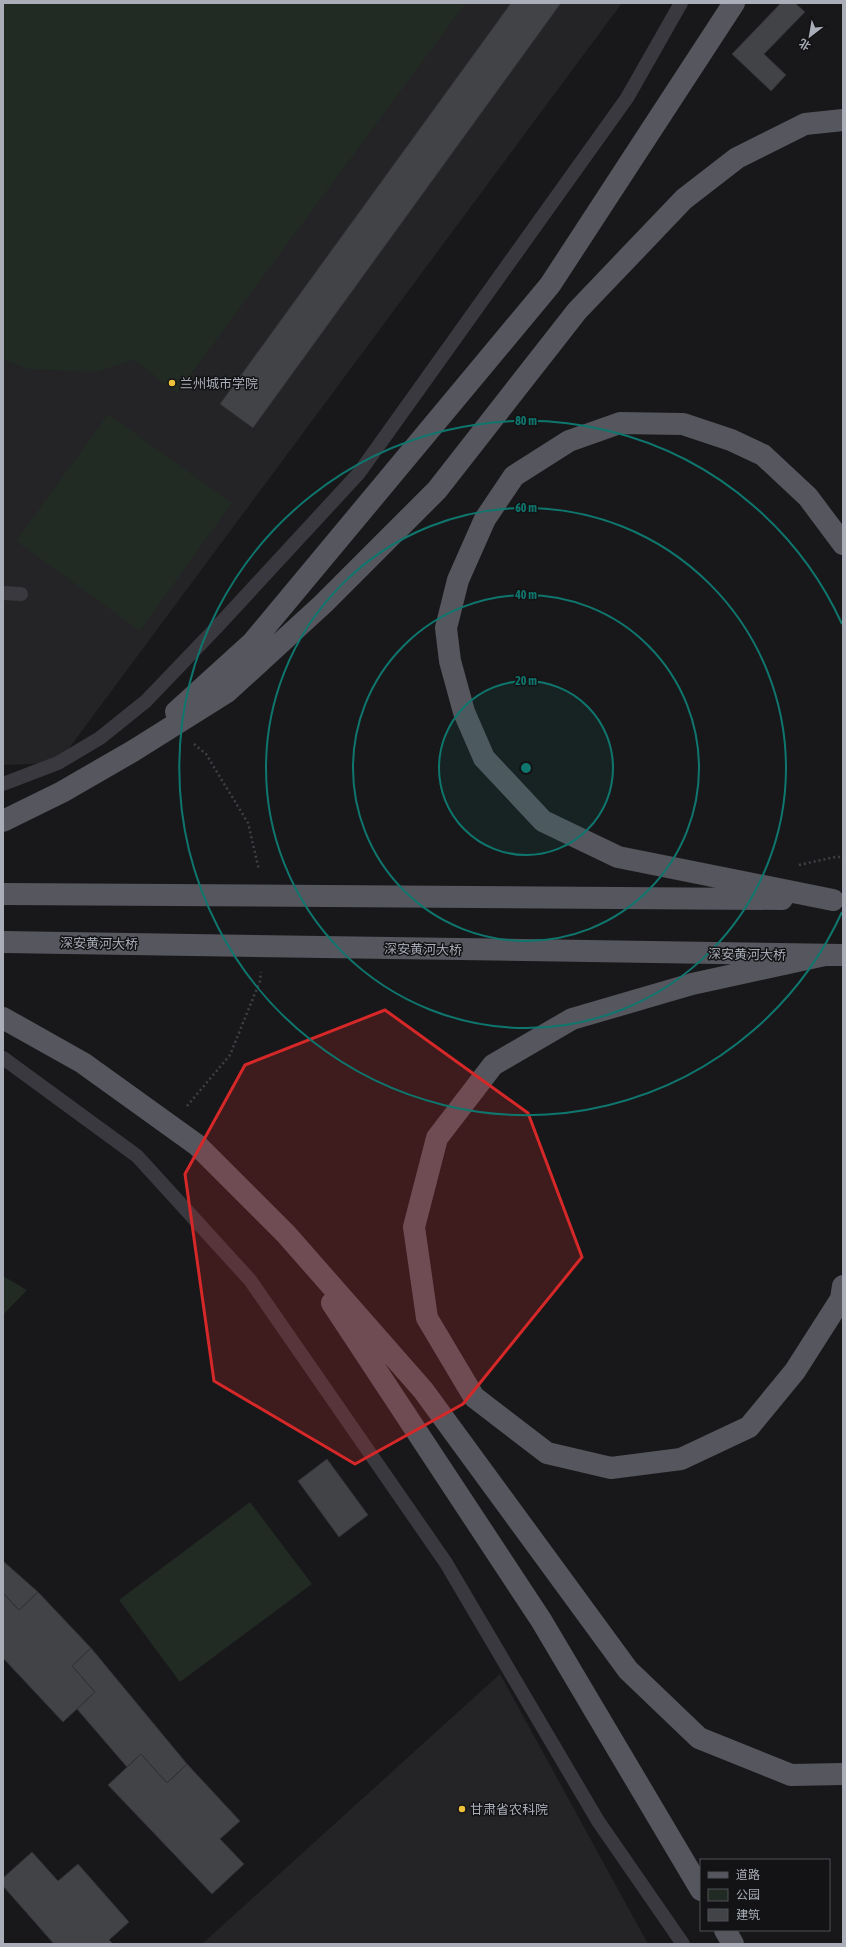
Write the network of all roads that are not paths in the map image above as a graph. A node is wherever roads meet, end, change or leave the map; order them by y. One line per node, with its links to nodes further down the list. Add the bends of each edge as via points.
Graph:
1 (681, 3): 8 (lane, via 627,98 359,473 146,701 100,738 58,763)
2 (734, 3): 7 (main road, via 550,285 252,643)
3 (843, 120): 7 (main road, via 805,124 737,158 684,199 577,310 438,490 323,604 227,692)
4 (843, 544): 11 (main road, via 808,497 763,455 731,440 683,424 620,423 569,441 514,476 485,520 458,580 446,628 450,661 464,712 484,758 543,821 618,857)
5 (3, 593): 6 (lane)
6 (21, 594)
7 (133, 751): 9 (main road, via 62,792)
8 (3, 784)
9 (3, 821)
10 (3, 894): 11 (main road)
11 (838, 900)
12 (3, 942): 13 (main road, 深安黄河大桥)
13 (834, 955): 17 (main road, via 692,984 572,1019 493,1065 437,1138 414,1227 427,1318 474,1397 547,1453 611,1468 682,1459 749,1427 795,1372)
14 (3, 1018): 16 (main road, via 83,1063 197,1145)
15 (3, 1058): 21 (lane, via 137,1156 250,1280 446,1563 598,1821)
16 (286, 1234): 18 (main road, via 423,1390 628,1670 699,1738 791,1775); 19 (main road, via 541,1620)
17 (842, 1293)
18 (843, 1774)
19 (700, 1888)
20 (726, 1931): 22 (main road)
21 (683, 1944)
22 (733, 1944)

